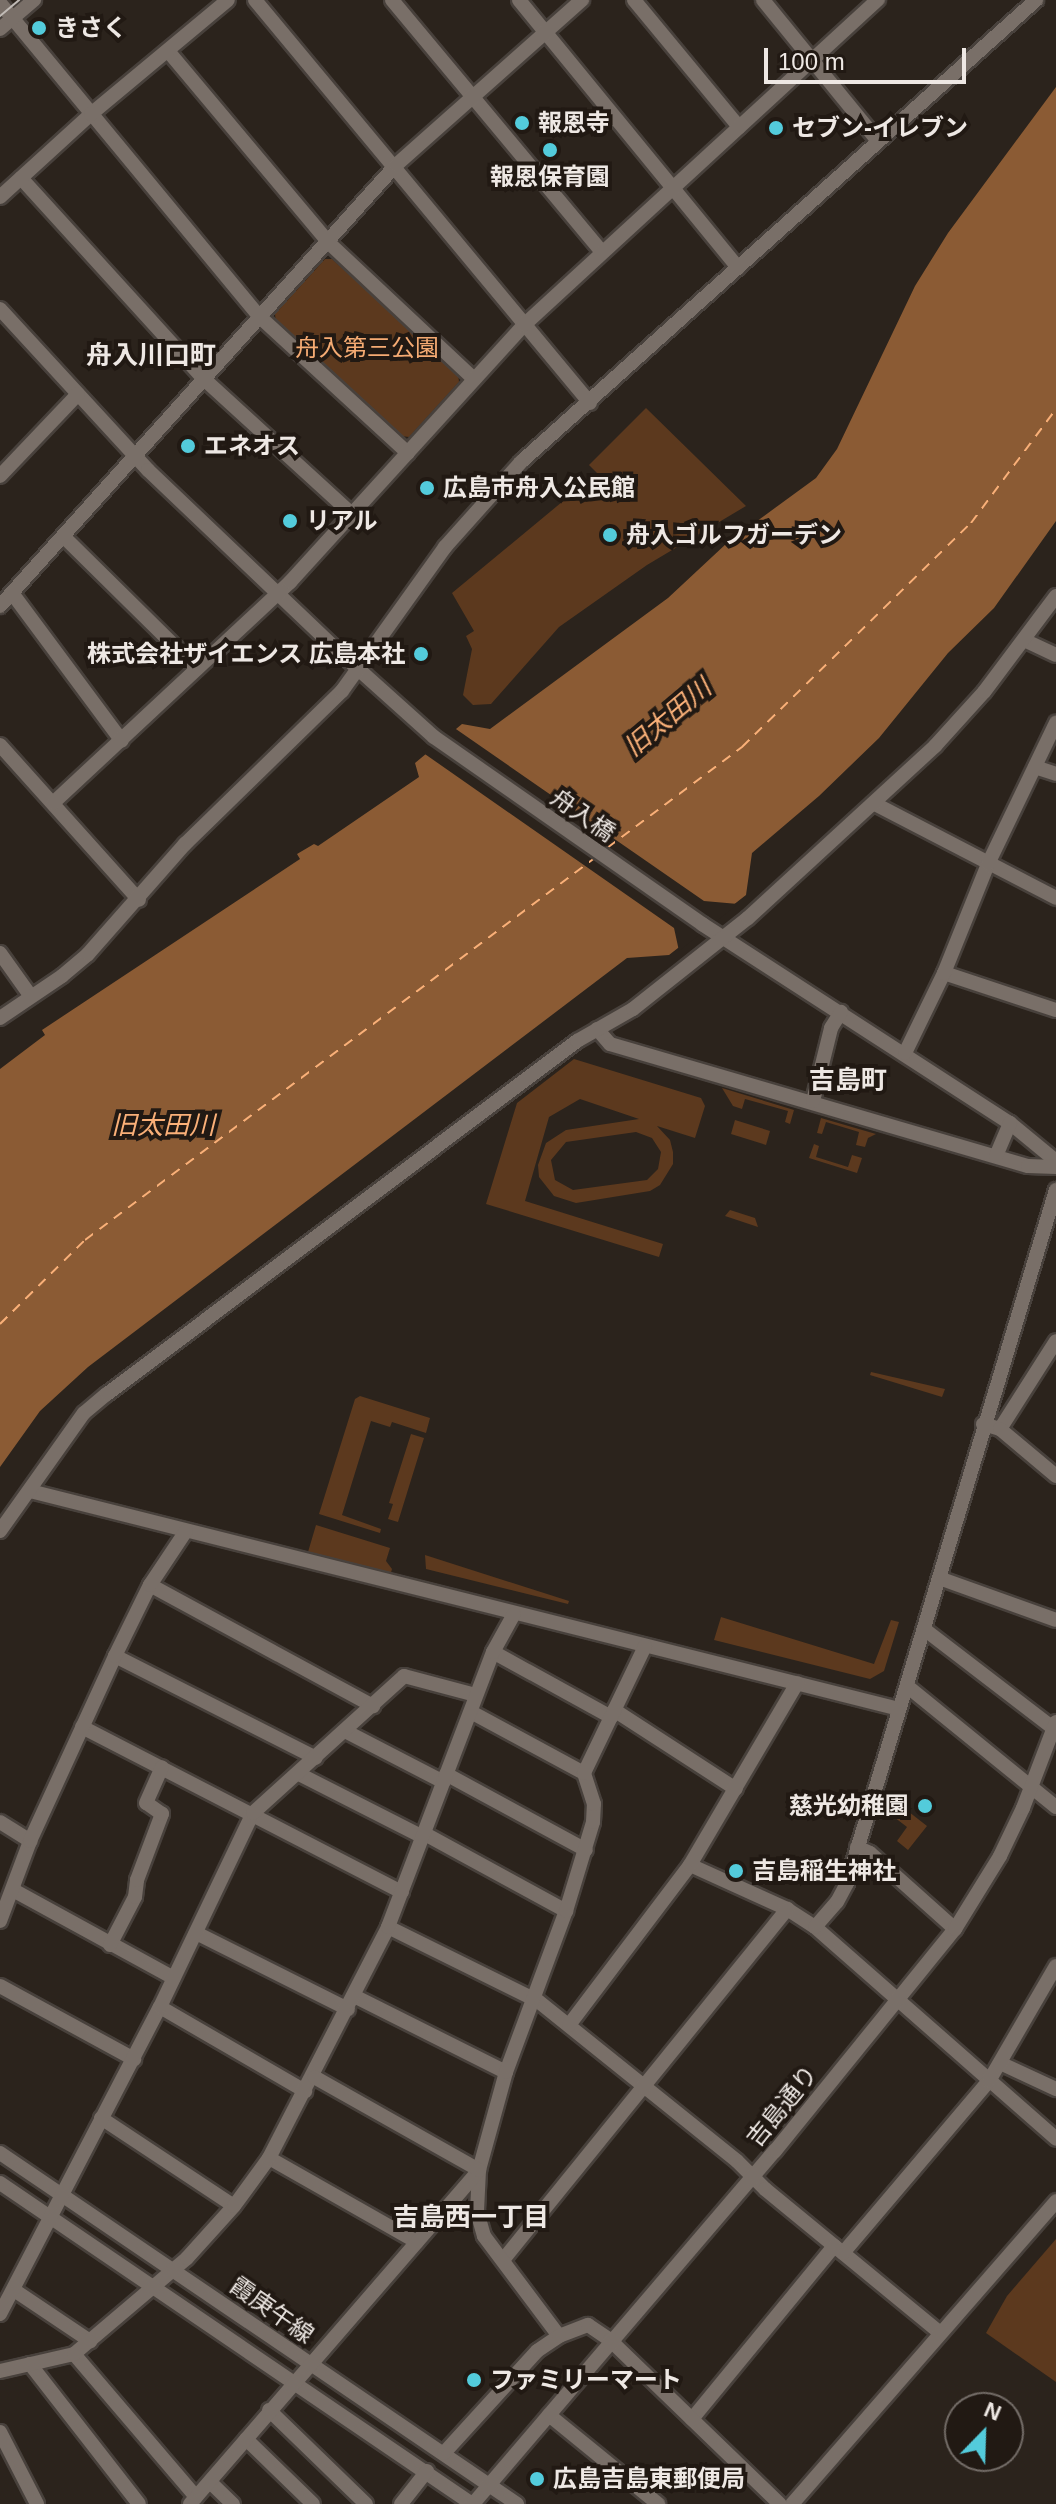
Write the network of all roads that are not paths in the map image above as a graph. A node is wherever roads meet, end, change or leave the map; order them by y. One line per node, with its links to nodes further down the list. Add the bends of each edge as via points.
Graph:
1 (34, 0): 12 (street)
2 (228, 0): 15 (street)
3 (255, 0): 21 (street)
4 (392, 0): 17 (street)
5 (519, 0): 14 (street)
6 (582, 0): 14 (street)
7 (634, 0): 19 (street)
8 (763, 0): 16 (street)
9 (878, 0): 16 (street)
10 (1036, 0): 20 (street)
11 (0, 3): 12 (street)
12 (12, 18): 13 (street); 18 (street)
13 (0, 29)
14 (546, 32): 17 (street); 23 (street)
15 (168, 51): 18 (street); 25 (street)
16 (813, 60): 19 (street); 20 (street)
17 (472, 96): 21 (street); 26 (street)
18 (91, 114): 22 (street); 29 (street)
19 (739, 127): 23 (street)
20 (878, 141): 27 (street)
21 (396, 165): 25 (street); 30 (street)
22 (21, 178): 24 (street); 31 (street)
23 (674, 189): 26 (street); 27 (street)
24 (0, 197)
25 (328, 242): 29 (street); 32 (street)
26 (602, 252): 30 (street)
27 (738, 268): 34 (street)
28 (0, 309): 33 (street, 舟入橋)
29 (260, 317): 31 (street); 35 (street)
30 (524, 325): 32 (street); 34 (street)
31 (204, 379): 36 (street); 38 (street)
32 (474, 379): 35 (street)
33 (78, 394): 36 (street, 舟入橋); 37 (street)
34 (590, 403): 47 (street, via 478,506)
35 (408, 453): 38 (street)
36 (134, 455): 39 (street); 41 (street, 舟入橋)
37 (1, 472)
38 (352, 514): 41 (street)
39 (63, 536): 40 (street); 46 (street)
40 (12, 593): 43 (street); 49 (street)
41 (278, 593): 46 (street); 47 (street, 舟入橋)
42 (1056, 596): 44 (street)
43 (0, 606)
44 (1024, 640): 45 (street); 54 (street, via 974,703)
45 (1056, 655)
46 (197, 668): 49 (street)
47 (357, 669): 57 (street, via 272,763 185,844); 58 (street, 舟入橋, via 434,737)
48 (1056, 723): 51 (street)
49 (122, 741): 53 (street)
50 (0, 745): 53 (street)
51 (1035, 767): 52 (street); 55 (street)
52 (1056, 774)
53 (53, 803): 57 (street)
54 (875, 804): 55 (street); 58 (street)
55 (988, 864): 56 (street); 60 (street)
56 (1056, 898)
57 (139, 900): 61 (street, via 79,961)
58 (724, 937): 63 (street, 舟入橋); 65 (street, via 633,1009)
59 (0, 953): 61 (street)
60 (944, 973): 62 (street); 66 (street)
61 (30, 995): 64 (street)
62 (1056, 1010)
63 (841, 1012): 66 (street, 舟入橋); 67 (street, via 831,1028)
64 (0, 1018)
65 (597, 1029): 67 (street, via 610,1044); 78 (street, via 107,1394 84,1413)
66 (905, 1053): 68 (street, 舟入橋)
67 (813, 1101): 69 (street)
68 (1010, 1123): 69 (street); 70 (street, 舟入橋)
69 (996, 1156): 71 (street, via 1028,1166)
70 (1056, 1161)
71 (1056, 1167)
72 (1056, 1190): 75 (street)
73 (1056, 1341): 74 (street)
74 (1051, 1359): 76 (street)
75 (983, 1424): 76 (street); 81 (street)
76 (1000, 1429): 77 (street)
77 (1056, 1476)
78 (30, 1491): 79 (street); 80 (street)
79 (0, 1531)
80 (186, 1531): 82 (street); 83 (street)
81 (939, 1578): 84 (street); 85 (street)
82 (150, 1585): 88 (street); 92 (street)
83 (514, 1614): 86 (street); 87 (street)
84 (1056, 1620)
85 (924, 1629): 90 (street); 96 (street)
86 (645, 1646): 89 (street); 95 (street)
87 (493, 1652): 91 (street); 95 (street)
88 (115, 1656): 97 (street); 99 (street)
89 (797, 1683): 93 (street); 105 (street)
90 (907, 1686): 93 (street); 104 (street)
91 (476, 1695): 92 (street, via 404,1676); 94 (street)
92 (373, 1706): 98 (street)
93 (899, 1709): 111 (street)
94 (471, 1712): 101 (street); 103 (street)
95 (613, 1714): 101 (street); 105 (street)
96 (1055, 1725): 104 (street, 吉島通り)
97 (82, 1727): 100 (street); 110 (street)
98 (345, 1731): 99 (street); 103 (street)
99 (316, 1758): 102 (street)
100 (162, 1767): 107 (street); 123 (street, via 146,1803 162,1814 135,1897)
101 (584, 1773): 112 (street, via 594,1804)
102 (299, 1774): 107 (street); 109 (street)
103 (445, 1778): 109 (street); 112 (street)
104 (1032, 1787): 106 (street); 121 (street, 吉島通り, via 1000,1856)
105 (736, 1789): 113 (street)
106 (1056, 1807)
107 (253, 1813): 115 (street); 122 (street)
108 (0, 1822): 110 (street)
109 (424, 1836): 115 (street); 117 (street)
110 (30, 1841): 114 (street)
111 (857, 1847): 120 (street, via 837,1902); 121 (street)
112 (586, 1850): 117 (street)
113 (690, 1865): 116 (street); 131 (street)
114 (13, 1890): 118 (street); 123 (street)
115 (402, 1892): 119 (street)
116 (787, 1909): 120 (street); 137 (street)
117 (566, 1911): 127 (street)
118 (0, 1921)
119 (388, 1927): 127 (street); 129 (street)
120 (815, 1927): 128 (street)
121 (955, 1929): 128 (street, 吉島通り)
122 (196, 1933): 125 (street); 129 (street)
123 (110, 1945): 125 (street)
124 (1054, 1976): 133 (street)
125 (174, 1978): 130 (street)
126 (0, 1986): 132 (street)
127 (532, 2000): 131 (street); 134 (street)
128 (895, 2001): 136 (street); 145 (street, 吉島通り)
129 (351, 2003): 134 (street); 135 (street)
130 (160, 2007): 132 (street); 139 (street)
131 (569, 2025): 137 (street)
132 (134, 2059): 140 (street)
133 (1000, 2063): 136 (street); 138 (street)
134 (506, 2072): 144 (street)
135 (314, 2077): 139 (street); 144 (street)
136 (989, 2081): 141 (street); 152 (street)
137 (641, 2088): 145 (street); 153 (street)
138 (1056, 2089)
139 (305, 2091): 143 (street)
140 (101, 2118): 147 (street); 149 (street)
141 (1056, 2139)
142 (0, 2153): 147 (street, 霞庚午線)
143 (269, 2158): 149 (street); 151 (street)
144 (479, 2170): 151 (street); 153 (street, via 477,2211 484,2236)
145 (754, 2175): 152 (street); 160 (street, 吉島通り)
146 (0, 2183): 150 (street)
147 (61, 2194): 150 (street); 154 (street, 霞庚午線)
148 (1056, 2201): 158 (street)
149 (234, 2206): 154 (street)
150 (52, 2217): 155 (street); 156 (street)
151 (417, 2242): 163 (street)
152 (838, 2249): 158 (street); 169 (street)
153 (503, 2260): 159 (street)
154 (174, 2269): 155 (street); 163 (street, 霞庚午線)
155 (154, 2287): 161 (street); 166 (street)
156 (14, 2290): 157 (street); 161 (street)
157 (0, 2314)
158 (940, 2333): 187 (street)
159 (559, 2336): 160 (street, via 588,2325); 172 (street, via 537,2351)
160 (610, 2340): 168 (street, 吉島通り); 169 (street)
161 (90, 2341): 162 (street)
162 (74, 2354): 164 (street); 176 (street)
163 (308, 2363): 166 (street); 172 (street, 霞庚午線)
164 (30, 2364): 165 (street); 178 (street)
165 (0, 2371)
166 (294, 2380): 167 (street); 173 (street)
167 (269, 2410): 171 (street); 181 (street)
168 (549, 2415): 175 (street, 吉島通り); 185 (street)
169 (692, 2419): 186 (street)
170 (0, 2432): 177 (street)
171 (246, 2439): 174 (street); 180 (street)
172 (444, 2453): 175 (street, 霞庚午線)
173 (427, 2471): 182 (street); 183 (street)
174 (210, 2482): 176 (street); 179 (street)
175 (489, 2485): 183 (street, 吉島通り); 184 (street, 霞庚午線)
176 (193, 2500)
177 (37, 2504)
178 (139, 2504)
179 (233, 2504)
180 (313, 2504)
181 (366, 2504)
182 (401, 2504)
183 (472, 2504)
184 (517, 2504)
185 (658, 2504)
186 (780, 2504)
187 (792, 2504)

